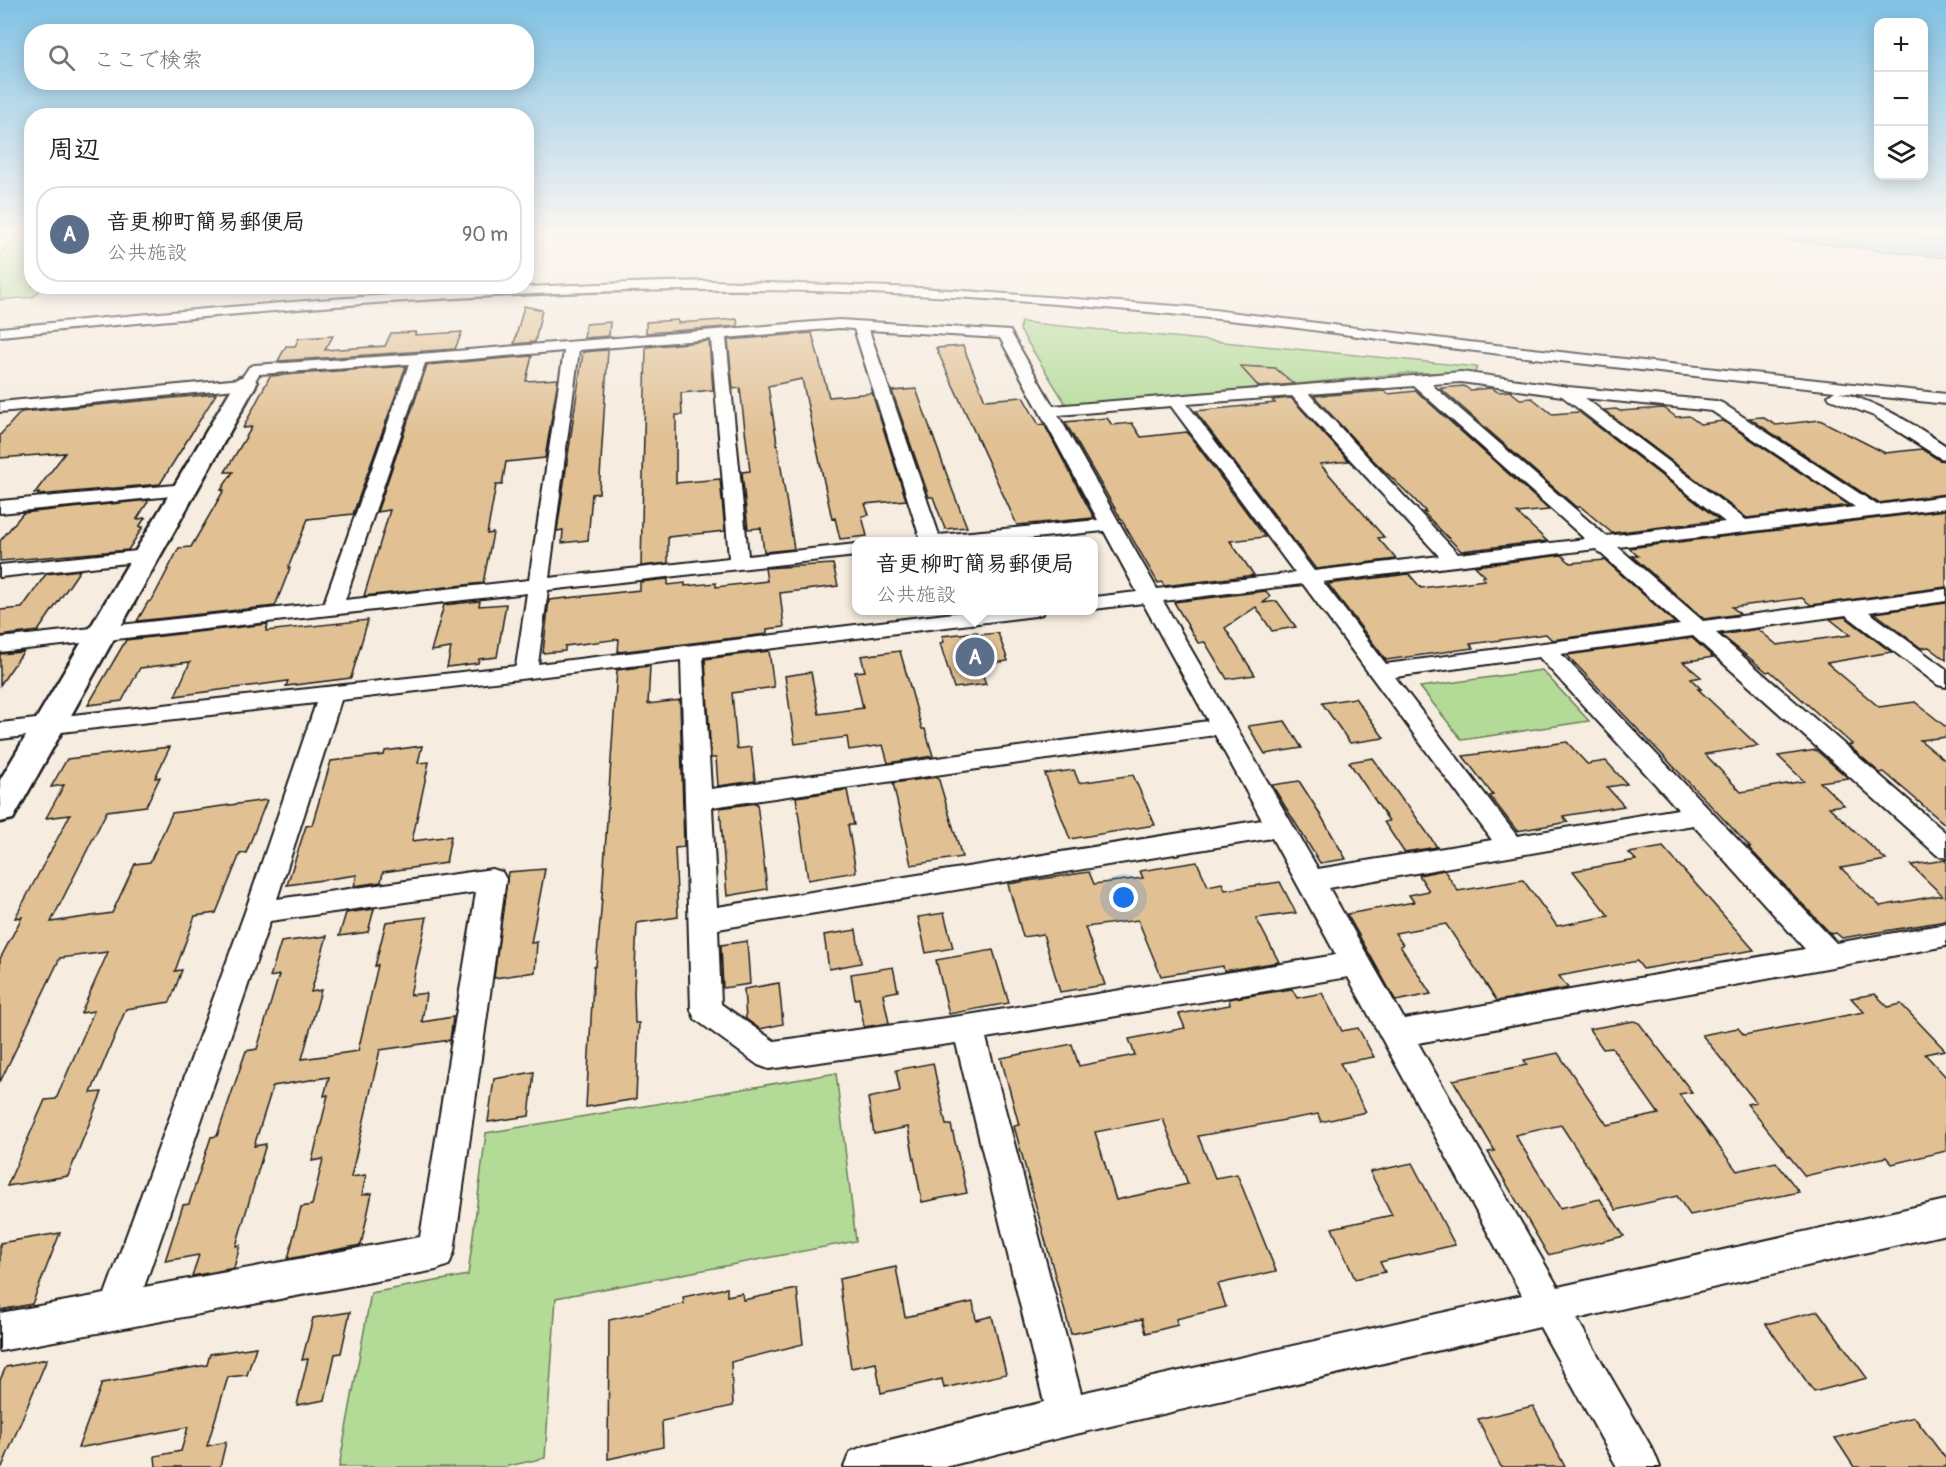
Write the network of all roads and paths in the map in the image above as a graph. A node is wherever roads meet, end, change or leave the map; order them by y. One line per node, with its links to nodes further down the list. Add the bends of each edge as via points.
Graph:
1 (342, 300): 4 (street)
2 (1040, 300): 8 (street, via 1249,318)
3 (860, 326): 5 (street, via 839,324); 16 (street, via 1005,334); 26 (street)
4 (0, 332)
5 (718, 335): 6 (street); 32 (street)
6 (572, 346): 7 (street); 35 (street)
7 (419, 359): 10 (street, via 254,370); 40 (street)
8 (1650, 366): 13 (street); 17 (street, via 1677,375 1837,396)
9 (1417, 380): 11 (street); 12 (street, via 1461,377); 28 (street)
10 (246, 383): 15 (street); 20 (street)
11 (1295, 389): 14 (street); 31 (street)
12 (1568, 392): 23 (street, via 1716,406); 25 (street)
13 (1946, 399)
14 (1176, 401): 16 (street); 34 (street)
15 (0, 407)
16 (1048, 411): 24 (street)
17 (1906, 428): 18 (street); 19 (street)
18 (1946, 433)
19 (1946, 454)
20 (186, 490): 22 (street); 30 (street)
21 (1946, 502): 23 (street)
22 (0, 507)
23 (1872, 510): 25 (street)
24 (1110, 525): 27 (street); 37 (street)
25 (1742, 526): 28 (street)
26 (930, 537)
27 (976, 537)
28 (1603, 544): 31 (street); 42 (street)
29 (852, 550): 32 (street)
30 (147, 556): 33 (street); 43 (street)
31 (1454, 561): 34 (street)
32 (739, 563): 35 (street)
33 (0, 571)
34 (1310, 579): 37 (street); 48 (street)
35 (538, 587): 40 (street); 47 (street)
36 (1946, 595): 39 (street)
37 (1152, 596): 38 (street); 52 (street)
38 (1098, 603)
39 (1850, 608): 42 (street); 49 (street)
40 (332, 609): 43 (street)
41 (994, 615): 46 (street)
42 (1698, 628): 45 (street); 59 (street)
43 (103, 635): 44 (street); 51 (street)
44 (0, 645)
45 (1544, 649): 48 (street); 56 (street)
46 (692, 652): 47 (street); 54 (street)
47 (526, 672): 50 (street)
48 (1380, 672): 58 (street)
49 (1946, 681)
50 (331, 694): 51 (street); 61 (street)
51 (50, 725): 53 (street); 55 (street)
52 (1224, 726): 54 (street); 57 (street)
53 (0, 731)
54 (698, 800): 62 (street)
55 (0, 810)
56 (1699, 814): 58 (street); 64 (street)
57 (1280, 827): 60 (street); 62 (street)
58 (1511, 846): 60 (street)
59 (1946, 848)
60 (1310, 881): 65 (street)
61 (259, 912): 69 (street); 69 (street, via 492,879 436,1252)
62 (704, 920): 66 (street, via 706,1010 769,1055)
63 (1946, 935): 64 (street)
64 (1830, 956): 67 (street)
65 (1356, 964): 66 (street); 67 (street)
66 (968, 1028): 72 (street)
67 (1396, 1034): 70 (street)
68 (1946, 1217): 70 (street)
69 (118, 1309): 71 (street)
70 (1550, 1309): 72 (street); 74 (street)
71 (0, 1332)
72 (1067, 1416): 73 (street)
73 (865, 1467)
74 (1639, 1467)

